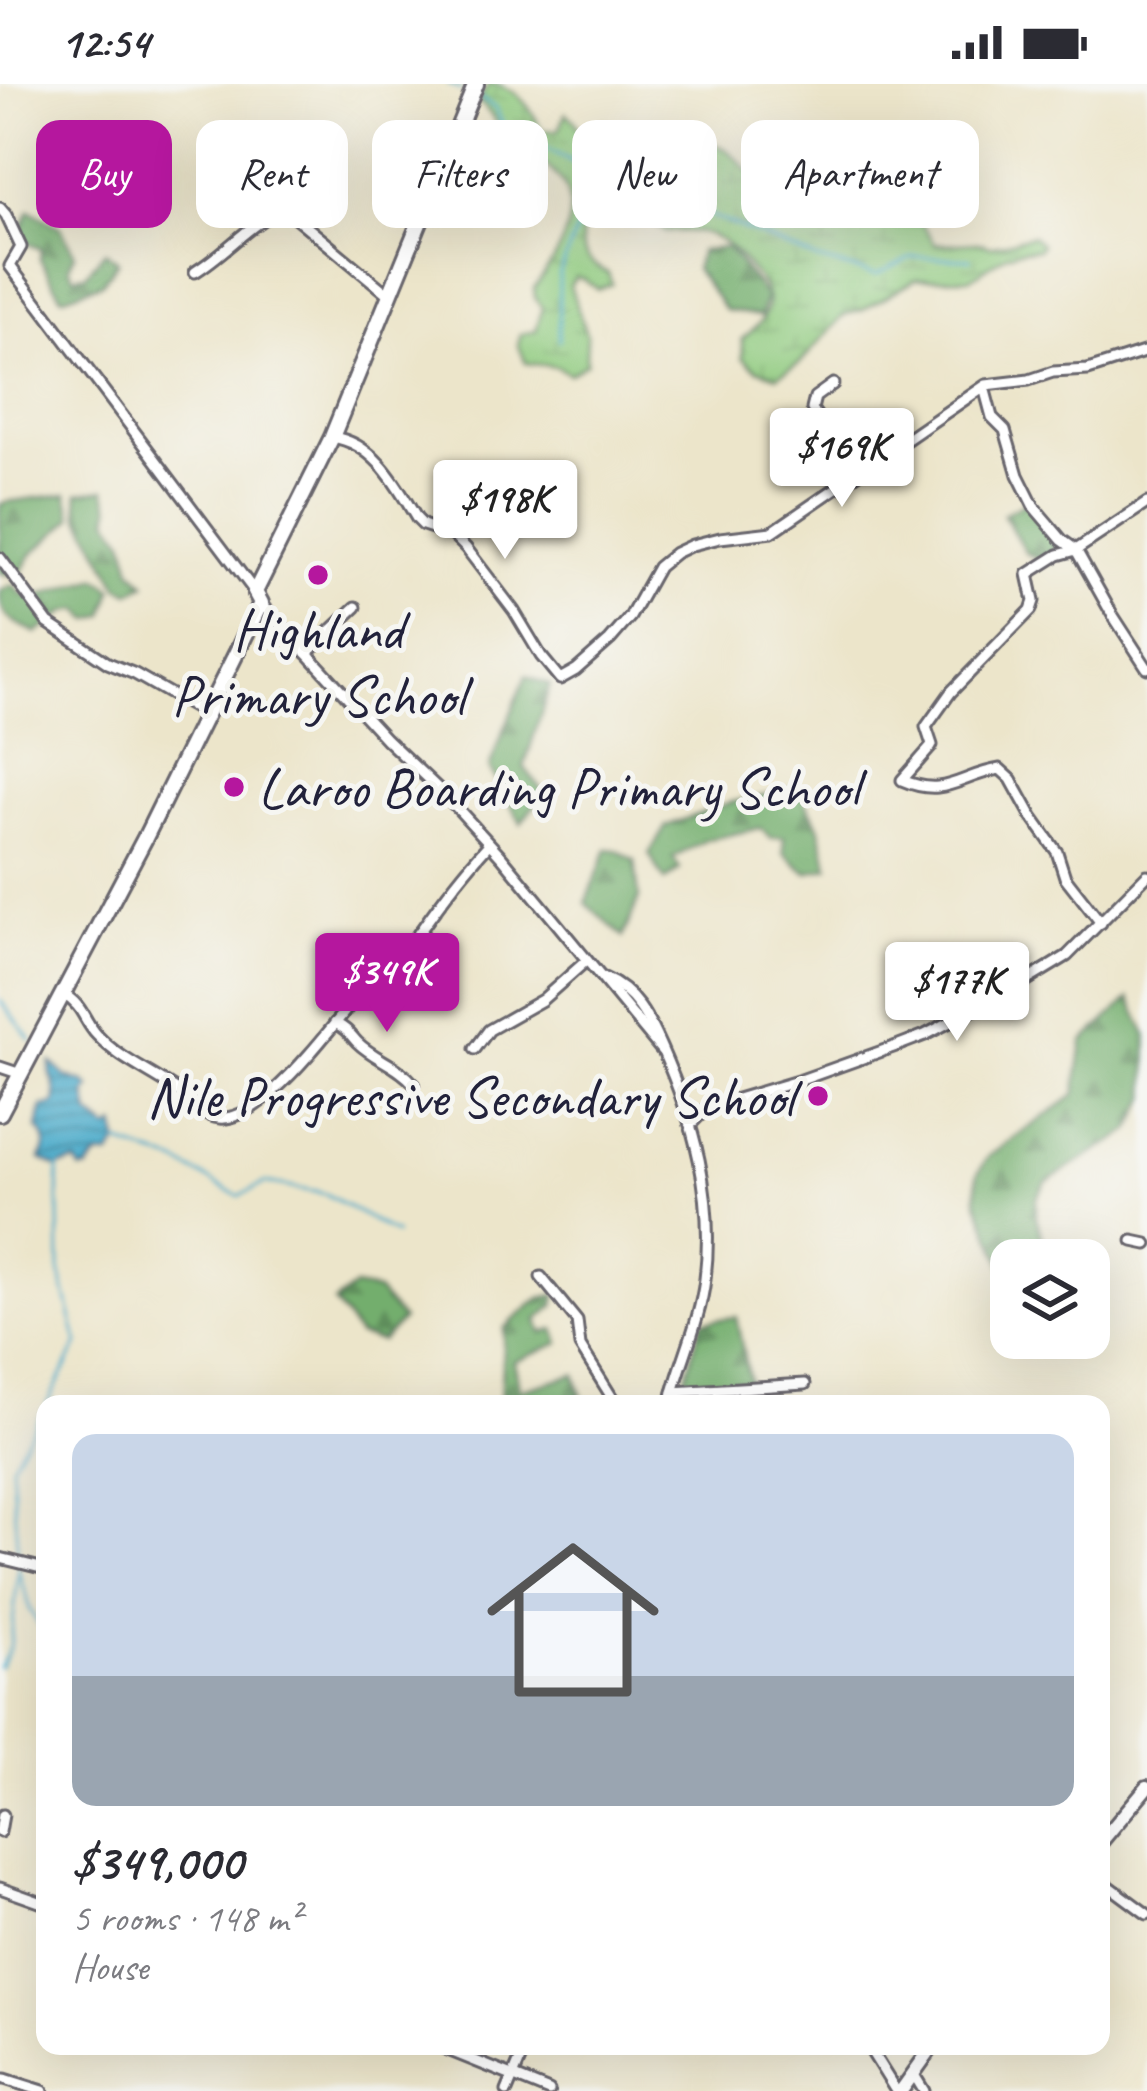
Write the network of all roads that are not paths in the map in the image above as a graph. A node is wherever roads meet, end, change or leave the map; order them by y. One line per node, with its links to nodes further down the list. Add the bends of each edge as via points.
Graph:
1 (476, 84): 4 (main road)
2 (0, 208): 13 (street, via 21,247 10,266)
3 (195, 272): 4 (street, via 284,208)
4 (388, 295): 8 (main road)
5 (1147, 351): 7 (street)
6 (833, 384): 9 (street, via 814,397 812,409)
7 (984, 387): 9 (street); 11 (street, via 1034,507)
8 (332, 437): 9 (street, via 357,445 388,471 423,525 466,548 560,679 610,640 675,553 772,532); 13 (main road)
9 (856, 472)
10 (1147, 503): 11 (street)
11 (1076, 550): 16 (street); 20 (street, via 1028,574 1031,610 951,692 926,728 931,747 902,780 950,787 1000,769)
12 (0, 558): 17 (street, via 48,622)
13 (258, 597): 15 (street); 17 (main road)
14 (356, 607): 15 (street)
15 (308, 653): 18 (street)
16 (1147, 668)
17 (206, 714): 22 (main road)
18 (489, 844): 21 (street); 23 (street, via 404,956)
19 (1147, 875): 20 (street)
20 (1101, 923): 29 (street, via 1058,962 925,1035)
21 (586, 961): 24 (street); 28 (street, via 644,1011)
22 (64, 994): 23 (street, via 123,1058 219,1118 252,1108 280,1087); 26 (main road)
23 (335, 1023): 27 (street)
24 (475, 1048)
25 (0, 1067): 26 (street)
26 (20, 1074): 30 (main road)
27 (415, 1084)
28 (683, 1100): 29 (street); 31 (street)
29 (707, 1108): 31 (street)
30 (0, 1113)
31 (691, 1125): 36 (street, via 707,1201 707,1257)
32 (1132, 1241): 33 (street)
33 (1147, 1244)
34 (541, 1277): 37 (street, via 577,1321 580,1346)
35 (805, 1384): 36 (street)
36 (673, 1392): 38 (street)
37 (610, 1395)
38 (672, 1395)
39 (0, 1558): 40 (street)
40 (36, 1567)
41 (1147, 1787): 44 (street)
42 (3, 1815): 43 (street)
43 (0, 1832)
44 (1110, 1832)
45 (1110, 1887): 48 (street)
46 (0, 1888): 47 (street)
47 (36, 1901)
48 (1147, 1914)
49 (460, 2055): 54 (street)
50 (522, 2055): 54 (street)
51 (874, 2055): 60 (street)
52 (926, 2055): 53 (street)
53 (913, 2073): 60 (street); 61 (street)
54 (512, 2076): 58 (street); 59 (street)
55 (3, 2078): 56 (street); 57 (street)
56 (18, 2091)
57 (40, 2091)
58 (508, 2091)
59 (549, 2091)
60 (898, 2091)
61 (924, 2091)

